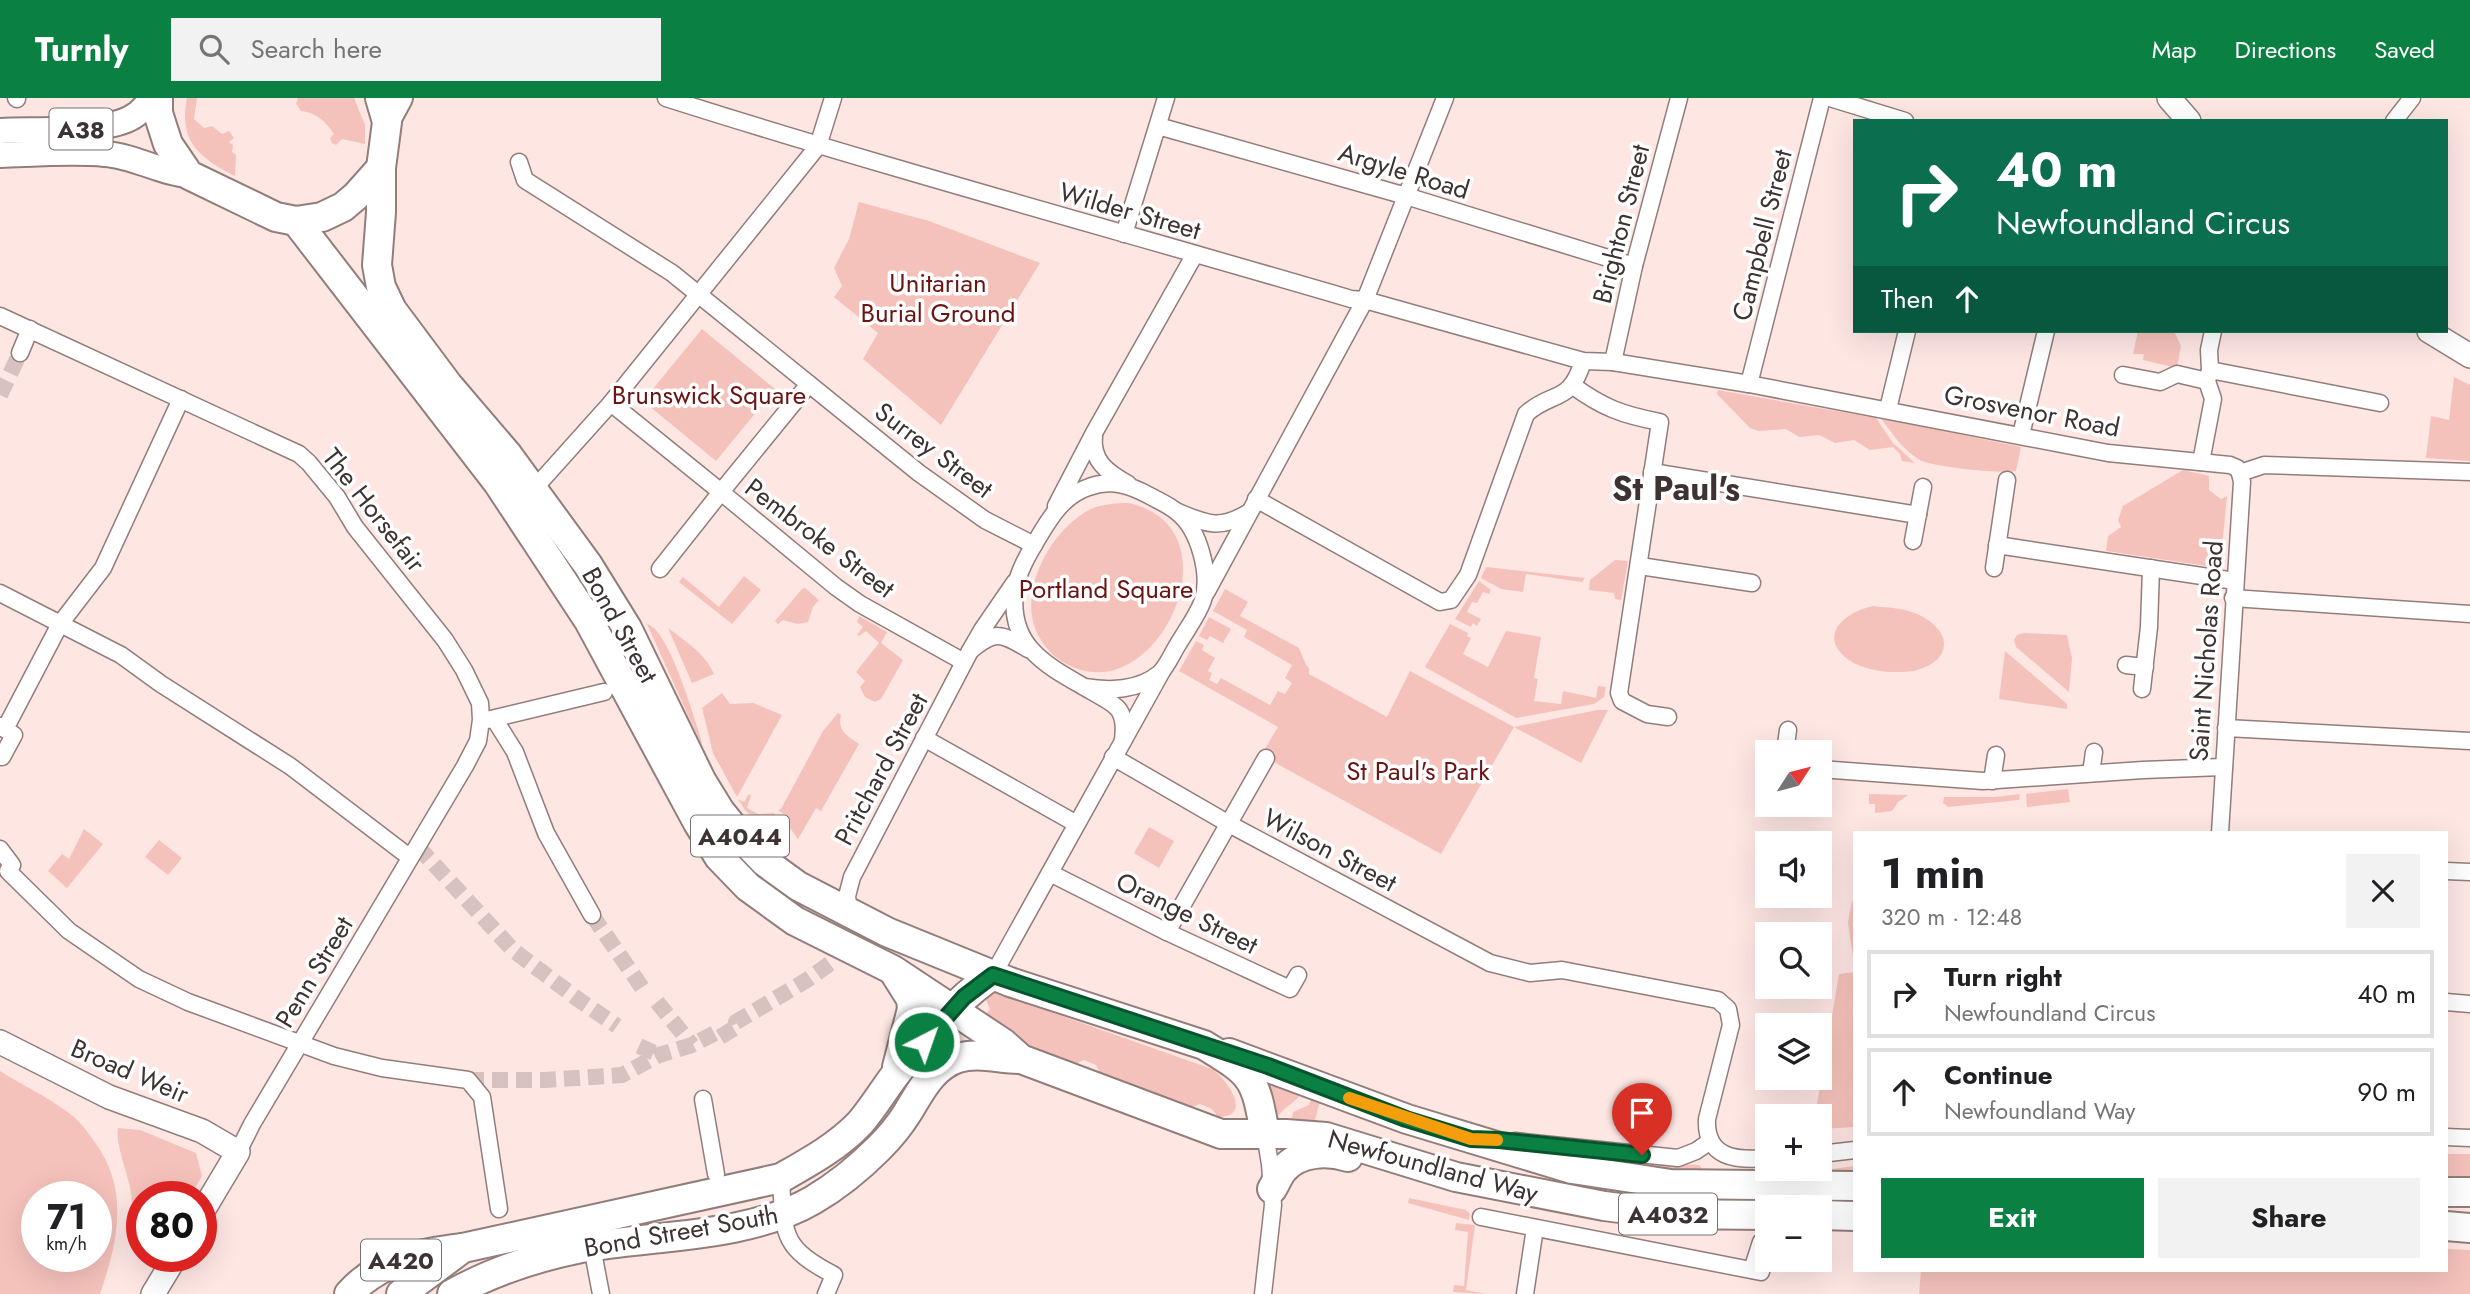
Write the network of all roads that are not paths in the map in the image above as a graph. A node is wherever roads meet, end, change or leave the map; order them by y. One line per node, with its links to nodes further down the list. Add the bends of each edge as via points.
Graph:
1 (156, 98): 16 (main road, A38, via 133,117 107,126); 21 (highway, A38, via 168,144)
2 (666, 98): 17 (street, Wilder Street)
3 (833, 98): 17 (street)
4 (1166, 98): 15 (street)
5 (1445, 98): 22 (street)
6 (1679, 98): 26 (street, Brighton Street)
7 (1822, 98): 42 (street, Campbell Street)
8 (1830, 98): 12 (street)
9 (2169, 98): 13 (street)
10 (2412, 98): 14 (street)
11 (387, 103): 20 (highway, Bond Street)
12 (1898, 119)
13 (2187, 119)
14 (2395, 119)
15 (1158, 126): 22 (street, Argyle Road); 24 (street)
16 (0, 131)
17 (818, 146): 24 (street, Wilder Street); 27 (street)
18 (0, 155): 21 (main road, A38, via 104,154)
19 (519, 162): 27 (street, via 525,180)
20 (381, 168): 23 (highway, via 342,207 322,217); 57 (highway, Bond Street / A4044, via 377,265 381,287 392,310)
21 (189, 175): 23 (highway, A38)
22 (1406, 196): 26 (street, Argyle Road); 28 (street)
23 (286, 219): 115 (highway, Bond Street / A4044, via 289,241 330,296 360,304 498,483 589,621 719,857 748,887 795,921)
24 (1124, 234): 25 (street, Wilder Street)
25 (1195, 254): 28 (street, Wilder Street); 48 (street)
26 (1634, 266): 38 (street, Brighton Street)
27 (700, 294): 41 (street); 45 (street)
28 (1365, 300): 37 (street, Wilder Street); 59 (street)
29 (0, 316): 30 (street, The Horsefair)
30 (30, 329): 35 (street); 44 (street, The Horsefair)
31 (1907, 333): 47 (street)
32 (2046, 333): 49 (street)
33 (2212, 333): 40 (street)
34 (2432, 333): 36 (street)
35 (20, 353)
36 (2470, 356)
37 (1583, 361): 38 (street, Grosvenor Road); 43 (street)
38 (1613, 362): 42 (street, Grosvenor Road)
39 (2123, 375): 40 (street, via 2160,382 2176,374)
40 (2209, 375): 46 (street); 50 (street, via 2213,399)
41 (809, 384): 58 (street); 64 (street, Surrey Street, via 919,473 985,520)
42 (1749, 384): 47 (street, Grosvenor Road)
43 (1572, 386): 51 (street, via 1625,416 1660,422); 59 (street, via 1526,414 1468,575 1451,600 1440,602)
44 (181, 399): 77 (street, via 103,568); 87 (street, The Horsefair, via 299,454 309,463 445,640)
45 (611, 403): 57 (street); 58 (street)
46 (2380, 403)
47 (1888, 409): 49 (street, Grosvenor Road)
48 (1094, 432): 55 (street, via 1096,457); 61 (street)
49 (2021, 435): 50 (street, Grosvenor Road, via 2108,453)
50 (2201, 462): 53 (street, Grosvenor Road, via 2230,465)
51 (1652, 472): 62 (street); 66 (street)
52 (2470, 472): 53 (street, via 2264,465)
53 (2240, 473): 71 (street, Saint Nicholas Road)
54 (2007, 480): 65 (street)
55 (1129, 485): 60 (street); 61 (street, via 1087,488)
56 (1923, 487): 62 (street)
57 (533, 490): 112 (highway, Bond Street / A4044, via 618,612 720,811 765,862 797,886)
58 (721, 492): 69 (street); 79 (street, Pembroke Street, via 860,604)
59 (1252, 506): 60 (street, via 1233,522 1218,526); 75 (street)
60 (1178, 512): 75 (street, via 1200,548)
61 (1052, 513): 64 (street)
62 (1918, 515): 63 (street)
63 (1913, 541)
64 (1034, 545): 70 (street)
65 (1997, 545): 67 (street); 68 (street)
66 (1640, 566): 72 (street); 86 (street, via 1620,698 1647,714)
67 (1994, 568)
68 (2151, 568): 71 (street); 81 (street)
69 (660, 569)
70 (1019, 576): 78 (street, via 1017,621); 79 (street)
71 (2235, 580): 74 (street, Saint Nicholas Road)
72 (1752, 583)
73 (0, 593): 77 (street)
74 (2233, 598): 76 (street); 89 (street, Saint Nicholas Road)
75 (1203, 599): 82 (street)
76 (2470, 614)
77 (60, 624): 88 (street); 108 (street, via 121,655)
78 (1030, 650): 79 (street, via 998,635 983,640); 83 (street)
79 (967, 657): 91 (street, Pritchard Street)
80 (2126, 665): 81 (street)
81 (2145, 667): 84 (street)
82 (1162, 671): 83 (street, via 1123,689); 93 (street)
83 (1084, 687): 93 (street, via 1120,711)
84 (2142, 689)
85 (604, 691): 87 (street)
86 (1668, 717)
87 (488, 720): 108 (street); 113 (street, via 515,752 546,833)
88 (3, 728): 97 (street, via 15,735)
89 (2226, 728): 94 (street); 100 (street, Saint Nicholas Road)
90 (1788, 730): 92 (street)
91 (924, 737): 104 (street); 112 (street, Pritchard Street, via 852,877)
92 (1787, 740)
93 (1123, 741): 98 (street)
94 (2470, 741)
95 (2094, 751): 102 (street)
96 (1996, 755): 103 (street)
97 (0, 756)
98 (1113, 757): 104 (street); 105 (street, Wilson Street)
99 (1266, 758): 105 (street)
100 (2223, 767): 102 (street); 106 (street, Saint Nicholas Road)
101 (1832, 770): 103 (street)
102 (2091, 773): 103 (street)
103 (1992, 781)
104 (1075, 824): 111 (street)
105 (1229, 824): 114 (street); 131 (street, Wilson Street, via 1490,963 1530,973 1562,970 1718,1000 1728,1009 1731,1026 1707,1119)
106 (2220, 831)
107 (0, 849): 122 (street, via 12,865 8,871 25,889 69,931 116,965 188,1003)
108 (413, 851): 122 (street, Penn Street)
109 (2448, 871): 110 (street)
110 (2470, 872)
111 (1050, 873): 114 (street, Orange Street); 116 (street)
112 (849, 913): 116 (highway, Bond Street / A4044)
113 (592, 915)
114 (1167, 932): 117 (street, Orange Street, via 1290,989)
115 (893, 970): 120 (highway, Bond Street); 125 (highway, Bond Street South, via 912,1009)
116 (993, 975): 120 (highway, Bond Street South); 123 (highway, Bond Street)
117 (1298, 975)
118 (2448, 1002): 119 (street)
119 (2470, 1004)
120 (953, 1008): 124 (highway, Bond Street); 125 (highway, Bond Street South)
121 (0, 1042): 132 (street, Broad Weir, via 109,1097 202,1131)
122 (300, 1044): 132 (street, Penn Street, via 252,1124); 144 (street, via 382,1068 468,1080 482,1097)
123 (1204, 1045): 127 (highway, via 1232,1062 1255,1086); 130 (highway, Newfoundland Way / A4032)
124 (1021, 1059): 127 (highway, Newfoundland Way, via 1222,1134); 145 (highway, Bond Street South, via 978,1055 949,1062 922,1086 905,1117 879,1147 845,1178)
125 (894, 1077): 138 (highway, Bond Street South, via 878,1101 839,1141)
126 (703, 1099): 136 (street)
127 (1265, 1134): 137 (highway, Newfoundland Way / A4032, via 1326,1137); 141 (street)
128 (2448, 1137): 129 (street)
129 (2470, 1138)
130 (1471, 1139): 131 (street, via 1678,1158); 140 (highway, Newfoundland Way / A4032, via 1572,1169 1671,1184)
131 (1709, 1142): 135 (street, via 1727,1156)
132 (228, 1147): 139 (street)
133 (1853, 1150): 134 (street)
134 (1832, 1153)
135 (1755, 1159)
136 (716, 1174)
137 (1456, 1177): 141 (highway, via 1413,1179 1335,1153 1313,1154 1283,1169); 146 (highway, Newfoundland Way / A4032, via 1667,1214)
138 (780, 1178): 145 (street); 156 (highway, Bond Street South)
139 (214, 1181)
140 (1853, 1186)
141 (1272, 1189): 165 (street)
142 (2448, 1192): 143 (highway)
143 (2470, 1192)
144 (499, 1209)
145 (782, 1215): 155 (highway, Bond Street South, via 724,1229); 164 (street, via 792,1247 834,1275)
146 (1755, 1215)
147 (1832, 1215): 148 (highway)
148 (1853, 1216)
149 (1481, 1217): 153 (street)
150 (2448, 1221): 151 (highway)
151 (2470, 1221)
152 (2448, 1226): 154 (highway)
153 (1535, 1228): 157 (street); 166 (street)
154 (2470, 1228)
155 (592, 1247): 162 (highway, Bond Street South, via 534,1260); 163 (street)
156 (463, 1248): 160 (highway, A420, via 409,1256 382,1268); 161 (highway, Bond Street South)
157 (1755, 1271)
158 (166, 1272): 159 (street)
159 (153, 1294)
160 (349, 1294)
161 (401, 1294)
162 (452, 1294)
163 (601, 1294)
164 (826, 1294)
165 (1263, 1294)
166 (1525, 1294)

